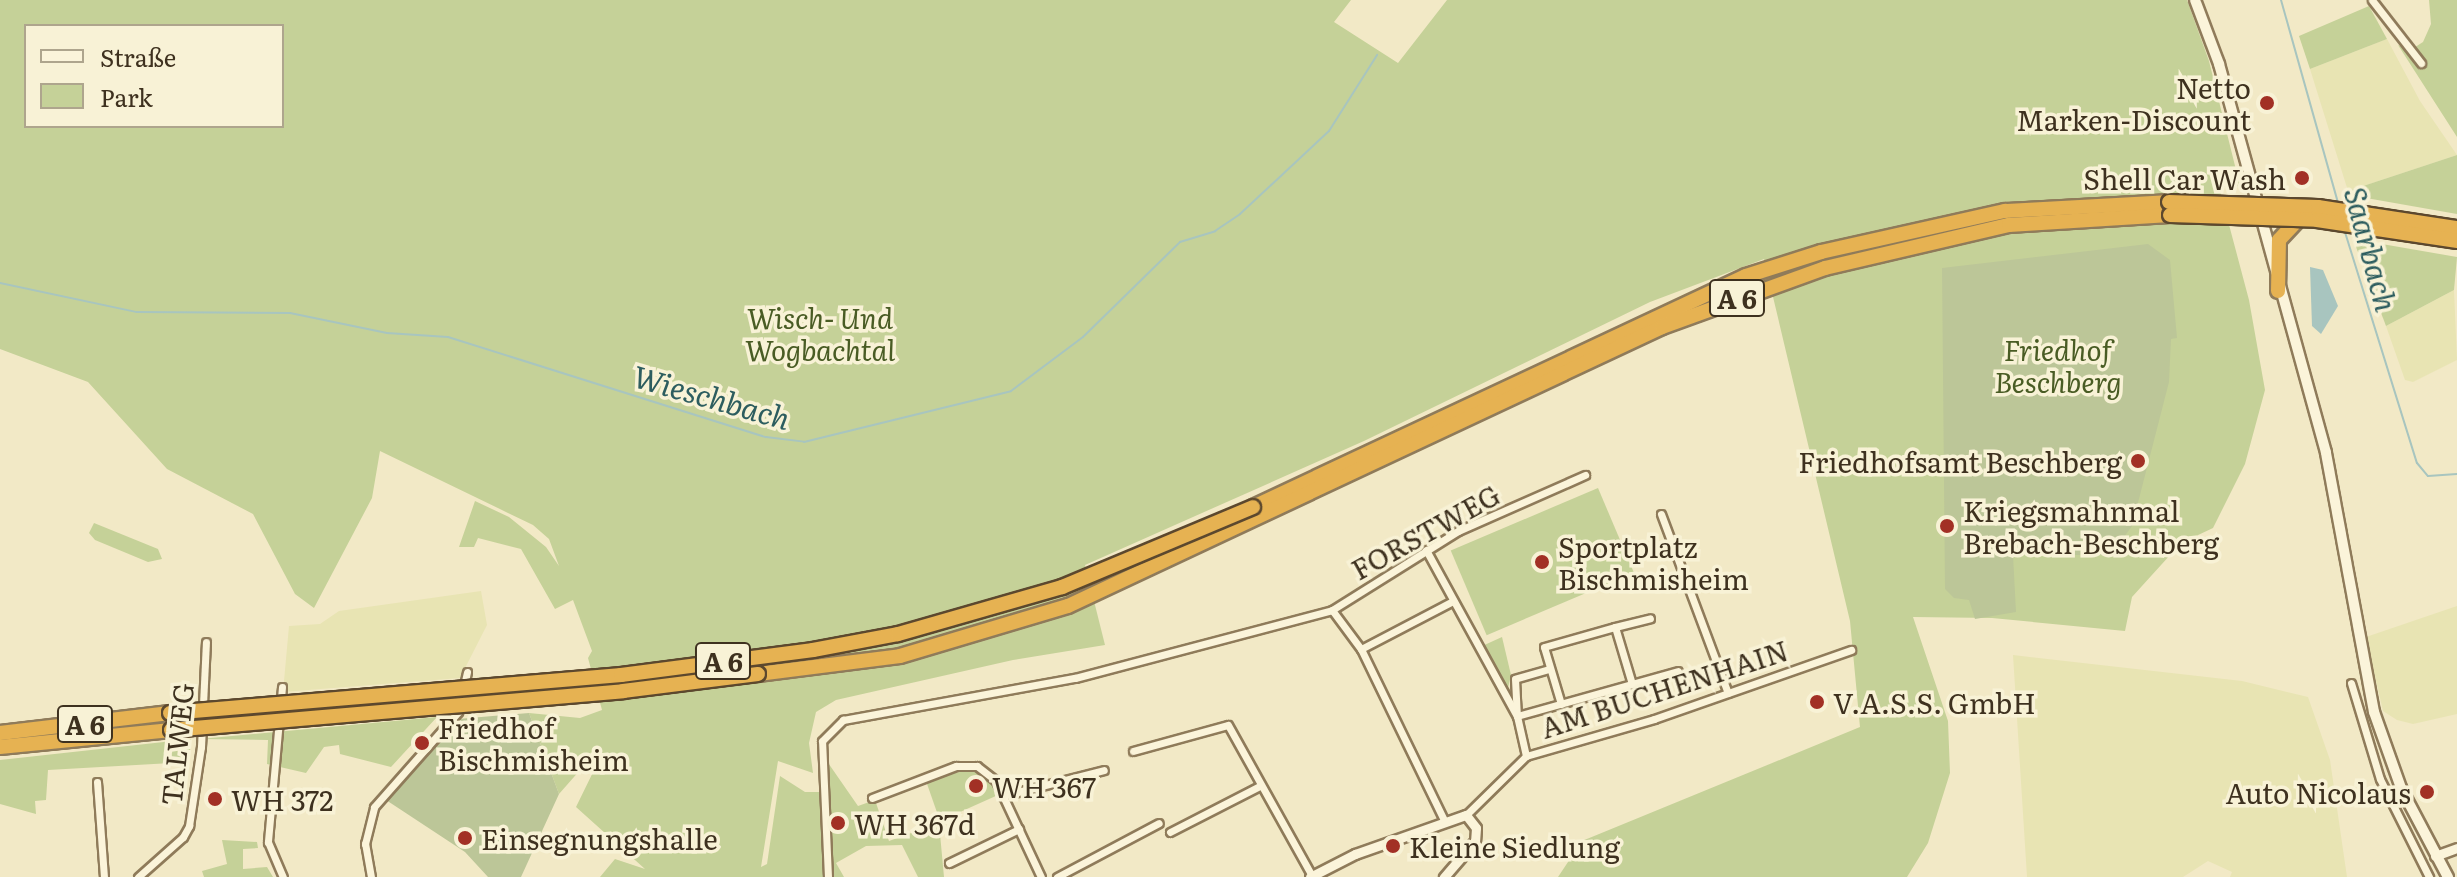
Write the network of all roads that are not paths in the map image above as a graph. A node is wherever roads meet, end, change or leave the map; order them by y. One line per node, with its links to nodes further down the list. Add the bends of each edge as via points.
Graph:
1 (2195, 0): 4 (main road)
2 (2372, 0): 3 (street)
3 (2421, 63)
4 (2256, 208): 6 (highway, A 6); 10 (main road)
5 (2170, 209): 8 (highway, A 6, bridge, via 2318,207); 9 (highway, A 6, bridge, via 2317,220); 12 (highway, A 6, via 2009,225 1825,268 1662,327)
6 (2299, 212): 7 (highway, A 6); 10 (highway, via 2279,240)
7 (2317, 213): 8 (highway, bridge); 9 (highway, A 6, bridge)
8 (2457, 230)
9 (2457, 240)
10 (2278, 291): 27 (main road, via 2333,482)
11 (1585, 475): 14 (street, FORSTWEG, via 1469,525)
12 (1331, 477): 31 (highway, A 6, bridge, via 1062,587 898,634 621,675 170,713); 32 (highway, A 6, bridge, via 1068,606 914,652 815,671)
13 (1661, 514): 28 (street)
14 (1426, 550): 15 (street); 16 (street, FORSTWEG)
15 (1453, 601): 20 (street); 30 (street)
16 (1332, 610): 20 (street); 53 (street, FORSTWEG, via 1111,669 860,715 834,725 822,741 821,755)
17 (1650, 618): 18 (street)
18 (1615, 627): 22 (street, via 1544,647); 25 (street)
19 (206, 642): 50 (street, TALWEG, via 201,747 189,826)
20 (1361, 649): 41 (street)
21 (1851, 650): 28 (street, AM BUCHENHAIN)
22 (1549, 669): 29 (street); 30 (street, via 1515,679)
23 (1678, 671): 25 (street)
24 (467, 672): 52 (street, via 458,712 374,807 365,844)
25 (1632, 684): 29 (street)
26 (282, 687): 51 (street, via 268,842)
27 (2368, 688): 46 (main road, via 2401,788); 57 (street, via 2352,688 2380,779)
28 (1728, 693): 34 (street, AM BUCHENHAIN)
29 (1561, 704): 30 (street)
30 (1517, 716): 34 (street)
31 (0, 733)
32 (0, 747)
33 (1133, 751): 37 (street, via 1228,725)
34 (1526, 756): 40 (street, AM BUCHENHAIN)
35 (1104, 770): 38 (street)
36 (97, 782): 49 (street)
37 (1260, 786): 44 (street); 48 (street)
38 (1002, 796): 39 (street, via 985,770 961,765); 43 (street)
39 (872, 798)
40 (1466, 815): 41 (street); 56 (street, via 1476,828 1475,841)
41 (1444, 820): 48 (street)
42 (1159, 823): 55 (street)
43 (1019, 829): 47 (street); 54 (street)
44 (1170, 832)
45 (2457, 848): 46 (street)
46 (2435, 856): 58 (main road)
47 (949, 863)
48 (1311, 876)
49 (104, 877)
50 (138, 877)
51 (283, 877)
52 (371, 877)
53 (828, 877)
54 (1041, 877)
55 (1057, 877)
56 (1444, 877)
57 (2429, 877)
58 (2448, 877)

